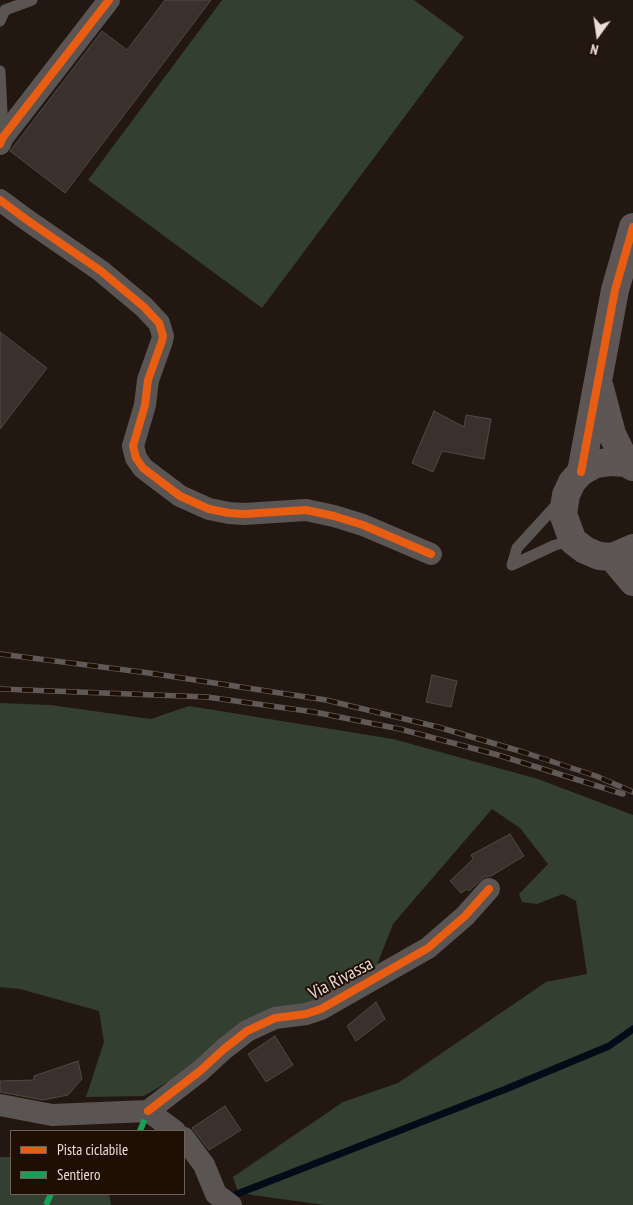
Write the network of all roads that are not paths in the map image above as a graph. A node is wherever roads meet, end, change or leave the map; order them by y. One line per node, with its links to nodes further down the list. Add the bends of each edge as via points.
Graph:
1 (32, 0): 3 (lane, via 5,10)
2 (109, 0): 5 (street)
3 (0, 21)
4 (0, 71): 5 (lane)
5 (2, 141)
6 (0, 200): 14 (street, via 101,271 159,324 162,341 148,380 145,405 132,446 143,468 180,496 209,509 244,514 306,510 363,525)
7 (633, 227): 8 (street, via 614,290)
8 (598, 379): 9 (street, via 612,434); 10 (street)
9 (629, 465): 10 (street, via 595,464)
10 (581, 472): 11 (street)
11 (566, 495): 12 (street, via 563,514); 12 (lane, via 517,548 512,565 555,545)
12 (573, 541): 13 (street, via 599,556)
13 (623, 552): 15 (street)
14 (431, 554)
15 (633, 582)
16 (489, 889): 18 (street, Via Rivassa, via 465,916 428,948 320,1009 275,1018 247,1031)
17 (0, 1105): 18 (street, via 52,1115)
18 (148, 1111): 19 (street)
19 (175, 1130)
20 (185, 1139): 21 (street, via 204,1165 216,1194)
21 (232, 1205)

